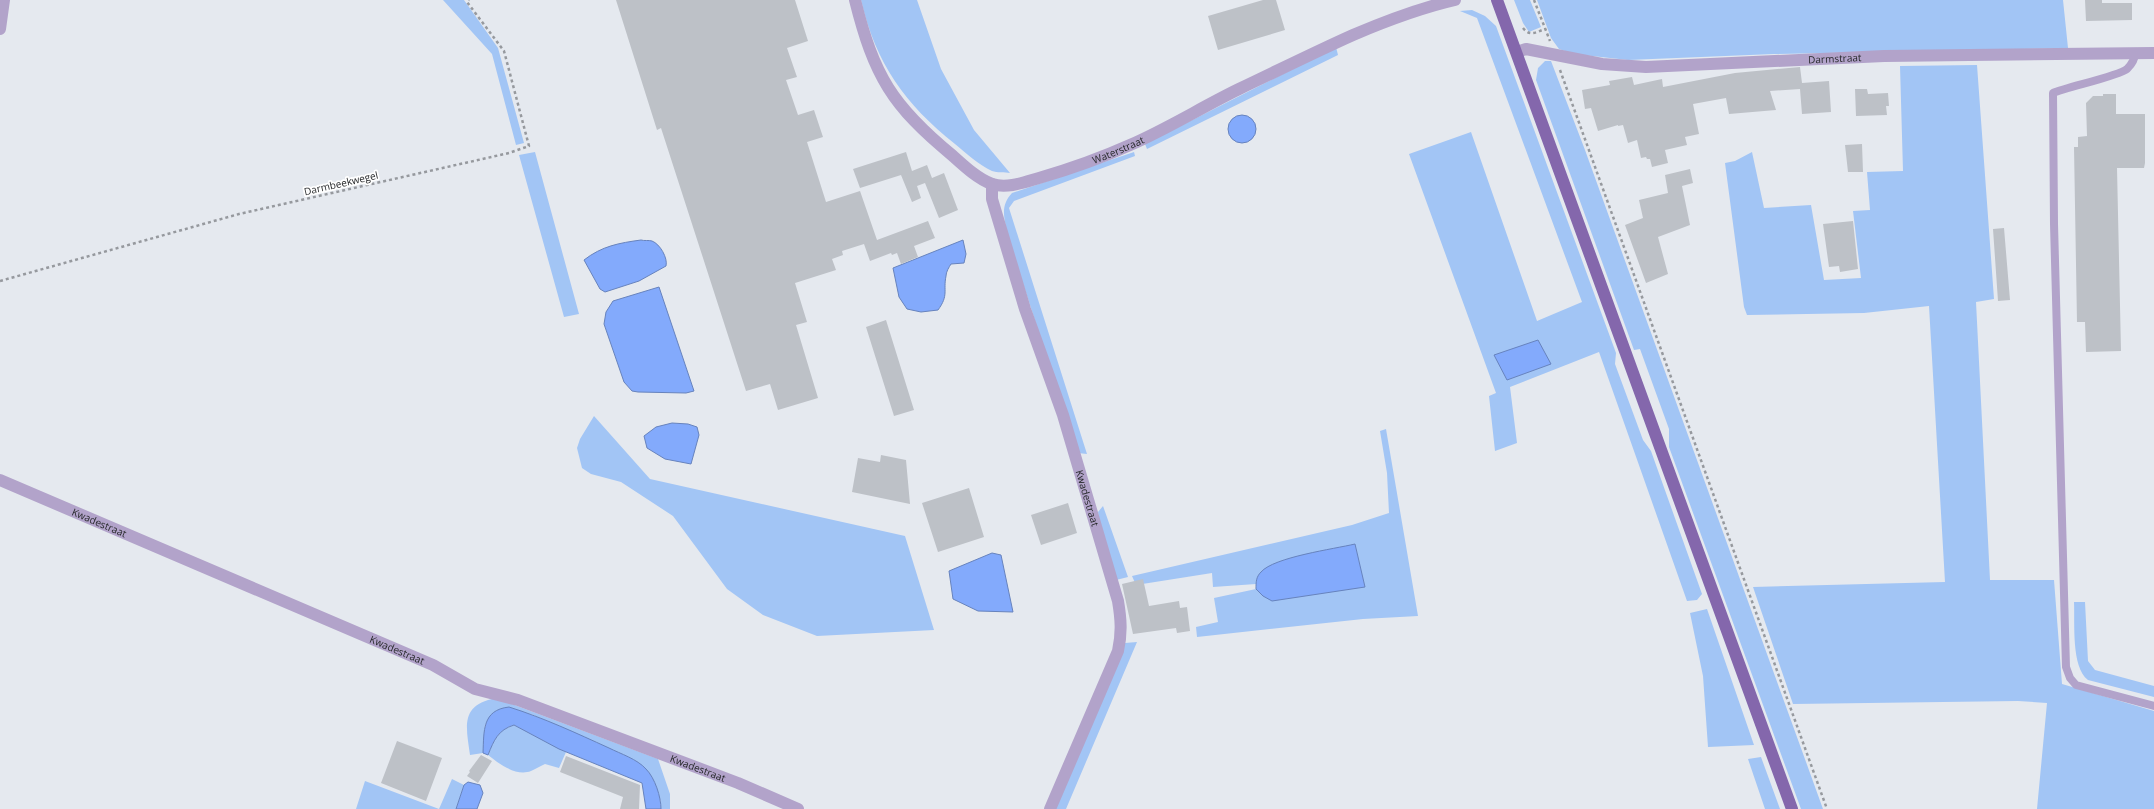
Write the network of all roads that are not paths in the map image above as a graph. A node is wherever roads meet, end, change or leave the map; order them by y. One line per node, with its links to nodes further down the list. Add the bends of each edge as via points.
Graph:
1 (4, 0): 5 (street)
2 (855, 0): 9 (street, Waterstraat, via 864,37 873,60 895,100 908,117 944,149 970,171)
3 (1455, 0): 9 (street, Waterstraat, via 1428,6 1354,35 1130,145 1019,184)
4 (1498, 0): 6 (main road)
5 (0, 29)
6 (1517, 52): 7 (street, Darmstraat, via 1526,49 1602,64 1646,67 1884,56); 14 (main road)
7 (2135, 53): 8 (street, Darmstraat); 11 (lane, via 2135,58 2126,70 2053,93 2066,667 2076,685)
8 (2154, 53)
9 (992, 184): 13 (street, Kwadestraat, via 992,199 996,213 1025,309 1062,416 1118,601 1121,621 1118,650)
10 (0, 480): 12 (street, Kwadestraat, via 433,665 475,689 518,700 738,783)
11 (2154, 706)
12 (798, 809)
13 (1050, 809)
14 (1792, 809)

